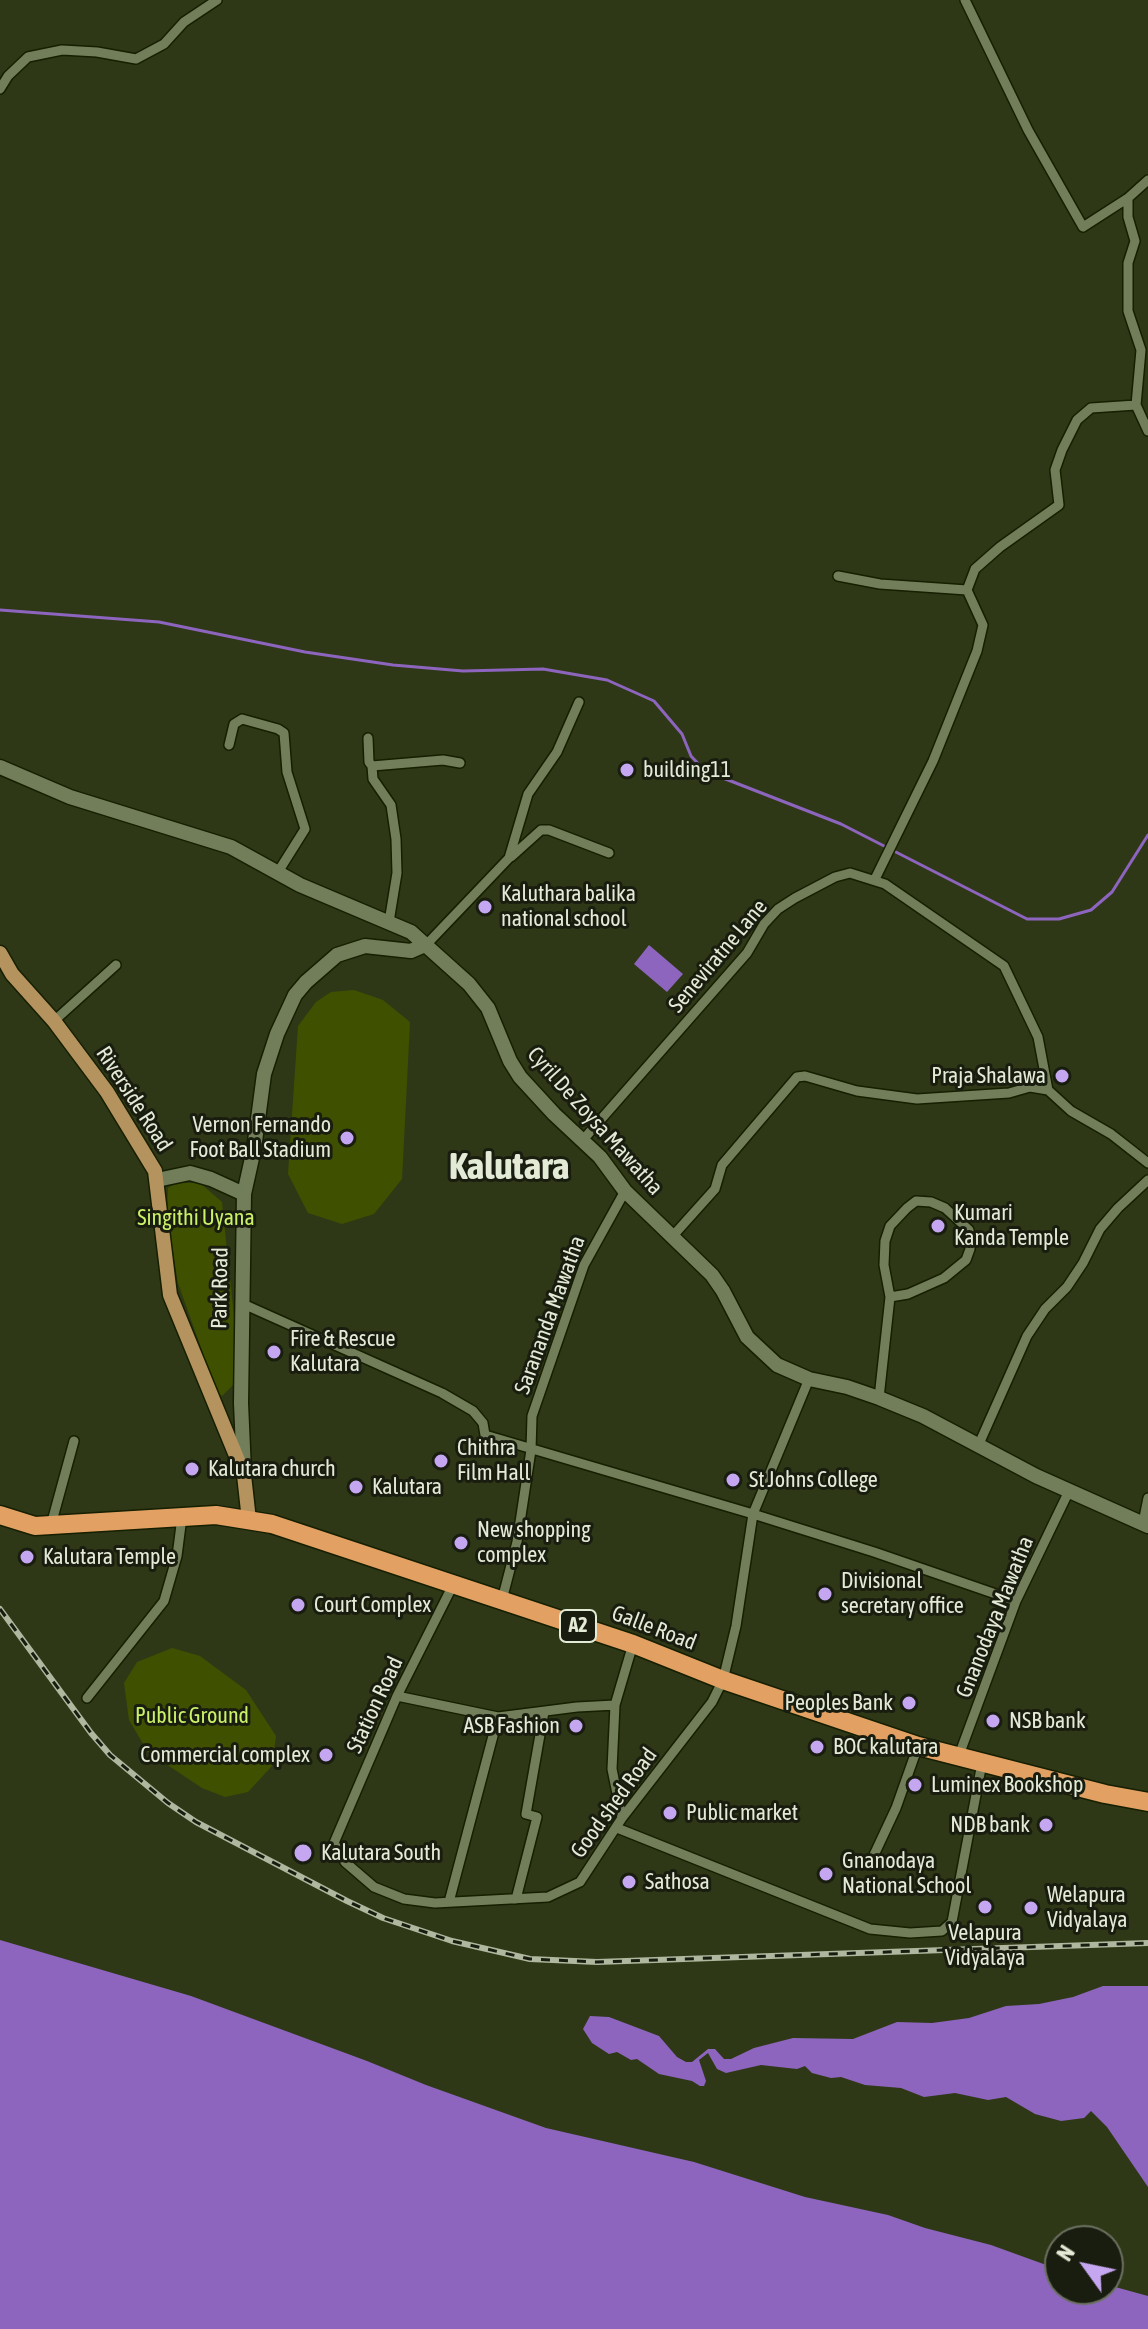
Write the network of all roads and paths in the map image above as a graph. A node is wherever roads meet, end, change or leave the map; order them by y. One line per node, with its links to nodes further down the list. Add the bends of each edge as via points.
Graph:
1 (217, 0): 3 (street, via 184,22 164,44 136,59 62,50 28,57)
2 (965, 0): 5 (street, via 1028,130 1083,227)
3 (0, 89)
4 (1148, 180): 5 (street)
5 (1128, 198): 6 (street, via 1135,241 1128,263 1128,311 1141,350)
6 (1136, 405): 7 (street); 9 (street, via 1091,408 1077,420 1055,470 1059,505 975,569)
7 (1148, 431)
8 (838, 576): 9 (street)
9 (967, 590): 19 (street, via 983,625 977,651 951,720)
10 (579, 702): 17 (street, via 557,752 528,794)
11 (368, 738): 14 (street)
12 (229, 745): 18 (street, via 234,724 242,719 284,733 287,772 305,829)
13 (460, 763): 14 (street)
14 (372, 766): 20 (street, via 373,779 391,805 396,839)
15 (0, 767): 18 (street, Cyril De Zoysa Mawatha, via 70,797 208,838)
16 (609, 853): 17 (street, via 541,830)
17 (509, 858): 21 (street)
18 (278, 872): 20 (street, Cyril De Zoysa Mawatha)
19 (875, 879): 25 (street, via 1004,966 1038,1037); 26 (street, Seneviratne Lane, via 850,873 835,877 778,909 747,953)
20 (389, 922): 21 (street, Cyril De Zoysa Mawatha)
21 (427, 944): 26 (street, Cyril De Zoysa Mawatha, via 488,1008 520,1077); 31 (street, Park Road, via 411,951 365,946 337,955 295,995 264,1074)
22 (0, 953): 24 (main road, Riverside Road)
23 (116, 965): 24 (street)
24 (54, 1021): 28 (main road, Riverside Road, via 107,1092)
25 (1048, 1090): 27 (street); 32 (street, via 1030,1087 917,1099 797,1077 722,1165 715,1189)
26 (582, 1141): 30 (street, Cyril De Zoysa Mawatha)
27 (1148, 1163)
28 (157, 1180): 31 (street, via 190,1173); 40 (main road, Riverside Road, via 170,1295)
29 (1148, 1180): 38 (street, via 1100,1229 1067,1287 1027,1336)
30 (625, 1191): 32 (street, Cyril De Zoysa Mawatha); 39 (street, Sarananda Mawatha, via 584,1265 558,1333 532,1416)
31 (244, 1194): 34 (street, Park Road)
32 (671, 1238): 35 (street, Cyril De Zoysa Mawatha, via 712,1275 747,1337 777,1365)
33 (890, 1297): 33 (street, via 944,1278 966,1260 969,1230 945,1208 916,1201 890,1226 884,1265); 36 (street)
34 (241, 1303): 39 (street, via 442,1393 473,1411 485,1435); 40 (street, Park Road)
35 (809, 1379): 36 (street, Cyril De Zoysa Mawatha); 43 (street, Good shed Road)
36 (879, 1398): 38 (street, Cyril De Zoysa Mawatha)
37 (74, 1441): 48 (street)
38 (979, 1444): 41 (street, Cyril De Zoysa Mawatha)
39 (531, 1450): 43 (street); 50 (street, Sarananda Mawatha)
40 (244, 1475): 46 (main road, Riverside Road)
41 (1069, 1491): 47 (street, Cyril De Zoysa Mawatha); 51 (street, Gnanodaya Mawatha)
42 (1148, 1498): 47 (street)
43 (753, 1514): 51 (street); 53 (street, Good shed Road)
44 (0, 1515): 48 (highway, Galle Road / A2, via 35,1526)
45 (182, 1517): 46 (highway, Galle Road / A2); 48 (highway, Galle Road / A2); 55 (street, via 164,1601)
46 (249, 1520): 49 (highway, Galle Road / A2)
47 (1145, 1524)
48 (51, 1525)
49 (453, 1585): 50 (highway, Galle Road / A2); 54 (street, Station Road)
50 (502, 1600): 52 (highway, Galle Road / A2)
51 (1016, 1601): 60 (street, Gnanodaya Mawatha)
52 (633, 1644): 53 (highway, Galle Road / A2); 56 (street)
53 (723, 1680): 59 (highway, Galle Road / A2); 63 (street, Good shed Road, via 712,1702)
54 (397, 1696): 58 (street); 65 (street, Station Road)
55 (87, 1698)
56 (615, 1705): 57 (street); 63 (street, via 612,1769)
57 (544, 1712): 58 (street); 67 (street, via 526,1814 537,1817)
58 (498, 1717): 68 (street)
59 (918, 1746): 60 (highway, Galle Road / A2); 66 (street)
60 (958, 1758): 61 (highway, Galle Road / A2)
61 (982, 1763): 62 (highway, Galle Road / A2); 64 (street, via 952,1922 942,1931 870,1929)
62 (1148, 1802)
63 (622, 1818): 64 (street, Good shed Road)
64 (617, 1828): 67 (street, Good shed Road, via 580,1882 548,1897)
65 (334, 1843): 68 (street, Good shed Road, via 345,1862 374,1887 404,1899)
66 (874, 1855)
67 (516, 1899): 68 (street, Good shed Road)
68 (449, 1902)

